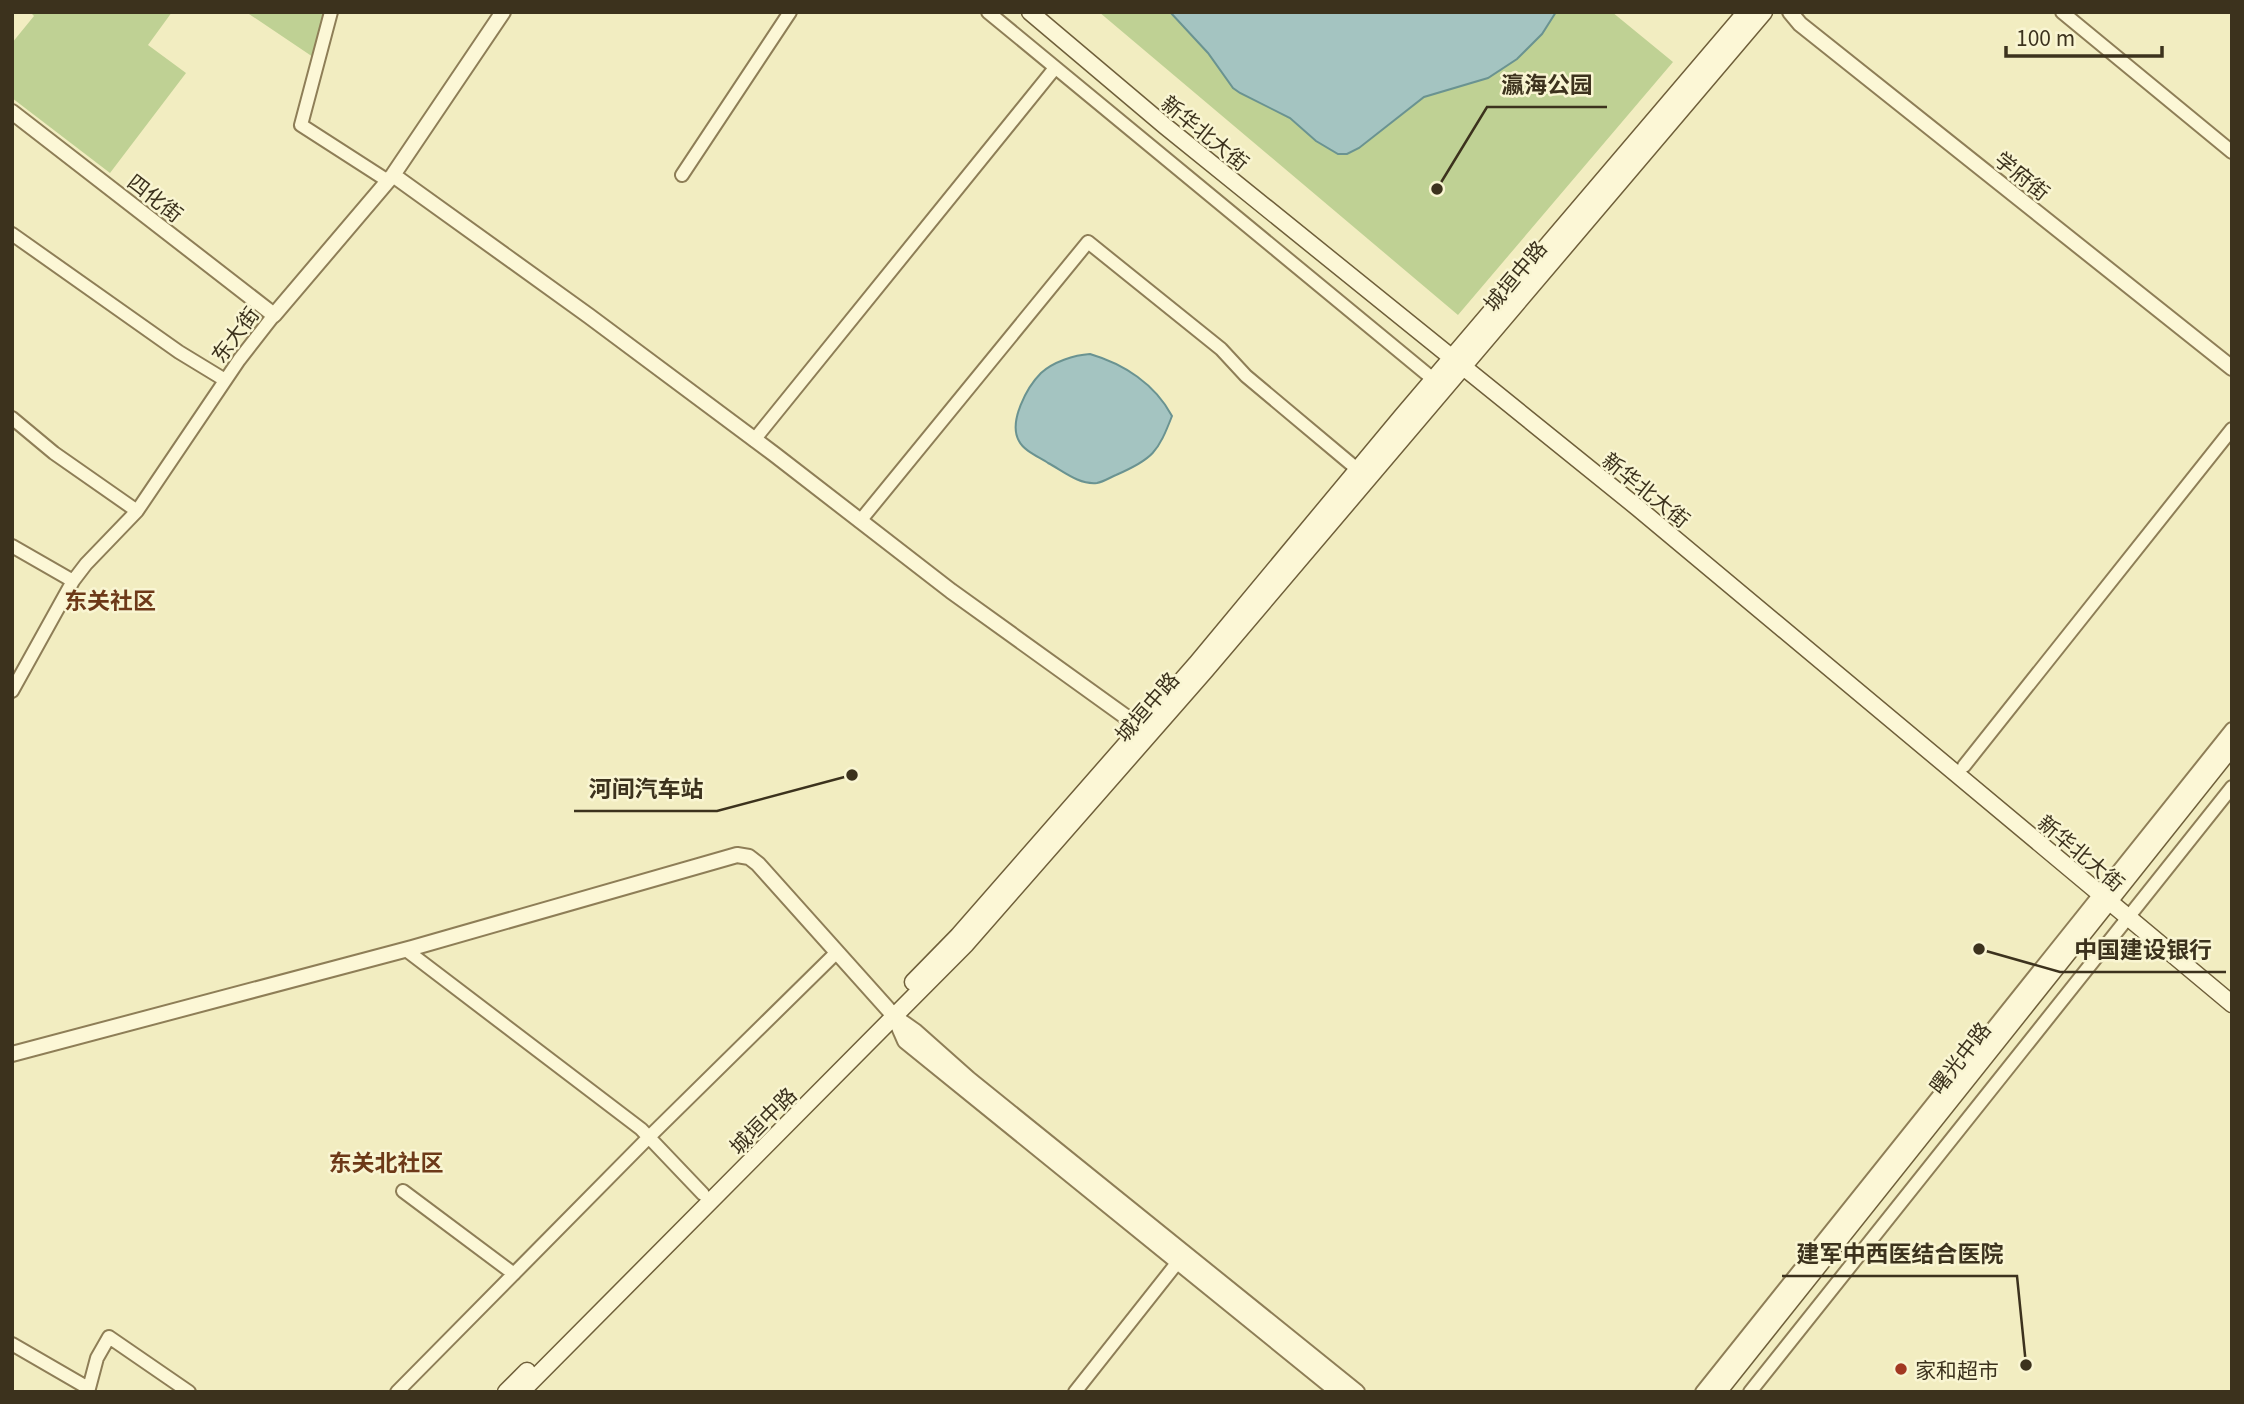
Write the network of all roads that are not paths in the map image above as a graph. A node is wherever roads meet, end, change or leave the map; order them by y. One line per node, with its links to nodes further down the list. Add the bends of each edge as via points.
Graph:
1 (331, 12): 16 (street, via 301,125)
2 (503, 12): 16 (street, 东大街)
3 (790, 12): 15 (street)
4 (988, 12): 12 (street)
5 (1030, 12): 20 (main road, 新华北大街, via 1165,126)
6 (1046, 12): 20 (main road, 新华北大街)
7 (1746, 12): 20 (main road, 城垣中路)
8 (1764, 12): 20 (main road, 城垣中路)
9 (1790, 12): 21 (street, 学府街)
10 (1798, 12): 19 (street, 学府街)
11 (2062, 12): 14 (street)
12 (1055, 68): 22 (street); 26 (street)
13 (12, 112): 18 (street, 四化街)
14 (2232, 152)
15 (682, 175)
16 (390, 178): 18 (street, 东大街); 26 (street, via 589,316)
17 (12, 234): 23 (street)
18 (274, 315): 23 (street, 东大街)
19 (2232, 357)
20 (1461, 358): 22 (main road, 城垣中路); 37 (main road, 新华北大街, via 1645,500); 39 (main road, 新华北大街); 44 (main road, 城垣中路, via 1205,671 966,944)
21 (2232, 368)
22 (1433, 379): 27 (main road, 城垣中路)
23 (225, 380): 28 (street, 东大街)
24 (12, 418): 28 (street)
25 (2232, 429): 37 (street)
26 (754, 440): 29 (street)
27 (1357, 469): 29 (street, via 1246,376 1221,349 1088,242); 33 (main road, 城垣中路)
28 (137, 511): 31 (street, 东大街)
29 (860, 521): 33 (street)
30 (12, 546): 31 (street)
31 (73, 581): 32 (street, 东大街)
32 (12, 691)
33 (1140, 727): 44 (main road, 城垣中路)
34 (2232, 729): 39 (street)
35 (2232, 747): 39 (main road, 曙光中路)
36 (2232, 764): 39 (main road, 曙光中路)
37 (1964, 766): 39 (main road, 新华北大街)
38 (2232, 787): 39 (street)
39 (2117, 901): 42 (main road, 新华北大街); 43 (main road, 新华北大街); 60 (street); 61 (main road, 曙光中路); 62 (main road, 曙光中路); 63 (street)
40 (406, 950): 41 (street, via 737,855 758,864); 45 (street); 46 (street)
41 (837, 952): 44 (street); 46 (street)
42 (2232, 990)
43 (2232, 1004)
44 (891, 1012): 48 (main road, 城垣中路); 49 (street, via 914,1049); 52 (main road, 城垣中路); 59 (street)
45 (12, 1054)
46 (649, 1137): 48 (street); 50 (street)
47 (403, 1191): 50 (street)
48 (703, 1194): 56 (main road, 城垣中路)
49 (1177, 1263): 57 (street); 58 (street)
50 (514, 1274): 55 (street)
51 (12, 1344): 53 (street)
52 (531, 1389)
53 (88, 1390): 54 (street, via 109,1337)
54 (190, 1392)
55 (397, 1392)
56 (506, 1392)
57 (1075, 1392)
58 (1338, 1392)
59 (1357, 1392)
60 (1702, 1392)
61 (1718, 1392)
62 (1731, 1392)
63 (1750, 1392)

